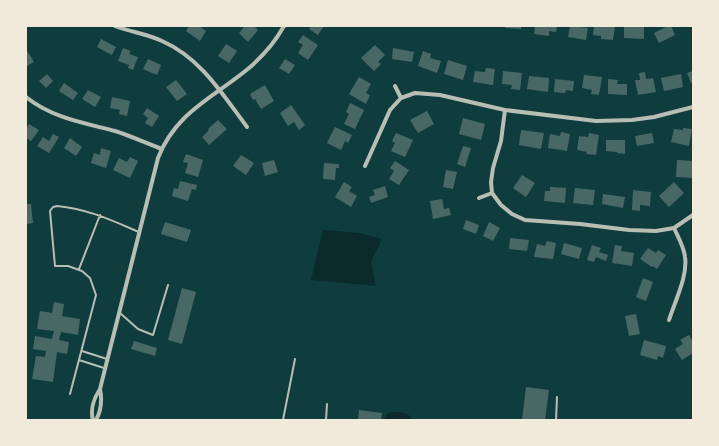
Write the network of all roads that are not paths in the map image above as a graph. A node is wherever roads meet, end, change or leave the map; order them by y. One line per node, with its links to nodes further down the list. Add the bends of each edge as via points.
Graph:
1 (115, 26): 4 (street, via 174,46 196,63)
2 (284, 26): 4 (street, via 259,59)
3 (395, 86): 6 (street)
4 (220, 91): 9 (street); 10 (street, via 180,121)
5 (26, 97): 10 (street, via 57,116 129,136)
6 (401, 98): 8 (street, via 416,93 440,95); 11 (street, via 385,119)
7 (693, 107): 8 (street, via 654,117 610,121)
8 (505, 110): 12 (street, via 501,141 490,182)
9 (247, 128)
10 (162, 149): 17 (street)
11 (365, 166)
12 (492, 193): 13 (street); 16 (street, via 507,210 525,220 629,230 656,231)
13 (479, 198)
14 (100, 215): 17 (lane); 18 (lane); 18 (lane, via 57,206 50,211 55,266)
15 (693, 215): 16 (street)
16 (674, 228): 21 (street, via 684,250 686,264)
17 (139, 232): 20 (street)
18 (79, 269): 22 (lane, via 90,278 96,295)
19 (168, 285): 20 (lane, via 153,335 138,329)
20 (119, 312): 23 (street)
21 (669, 320)
22 (82, 351): 23 (lane); 25 (lane)
23 (107, 359): 26 (street)
24 (295, 359): 31 (lane)
25 (79, 360): 26 (lane); 27 (lane)
26 (104, 368): 30 (street, via 100,389 95,397 92,415)
27 (70, 394)
28 (557, 398): 33 (lane)
29 (327, 404): 32 (lane)
30 (95, 420)
31 (283, 420)
32 (326, 420)
33 (556, 420)

